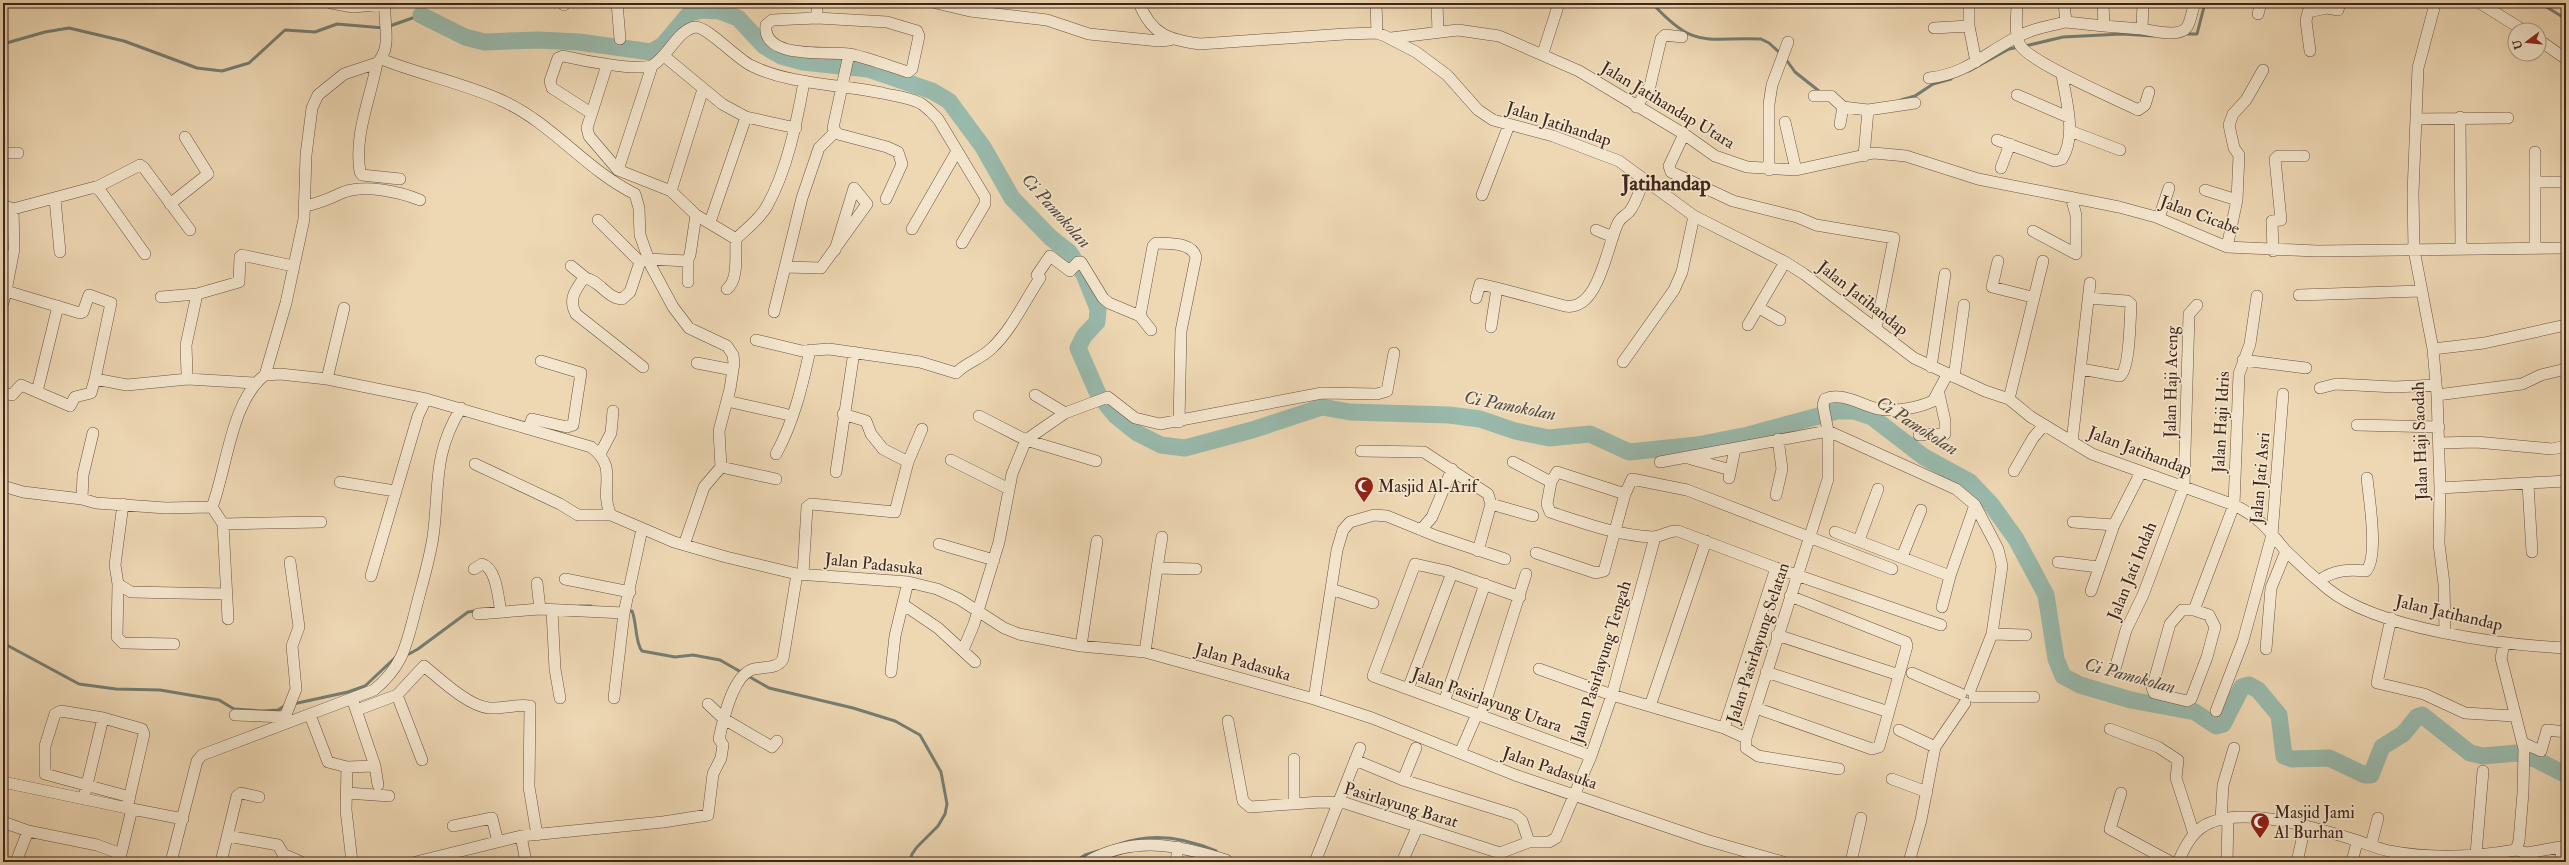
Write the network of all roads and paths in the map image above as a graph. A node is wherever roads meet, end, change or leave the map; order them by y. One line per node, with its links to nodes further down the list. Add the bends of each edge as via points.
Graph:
1 (331, 3): 2 (street, via 342,7)
2 (385, 3): 42 (street, via 386,30)
3 (618, 3): 33 (street)
4 (817, 3): 21 (street)
5 (936, 3): 34 (street, Jalan Jatihandap, via 963,10 1047,20 1089,34)
6 (1376, 3): 29 (street)
7 (1437, 3): 28 (street)
8 (1559, 3): 38 (street)
9 (1969, 3): 24 (street)
10 (2017, 3): 31 (street)
11 (2064, 3): 22 (street)
12 (2103, 3): 25 (street)
13 (2143, 3): 27 (street)
14 (2195, 3): 27 (street, via 2188,27 2178,32)
15 (2260, 3): 20 (street)
16 (2340, 3): 37 (street, via 2338,10 2328,8 2308,12 2306,21)
17 (2480, 3): 23 (street)
18 (1141, 7): 34 (street, via 1154,26)
19 (2434, 8): 64 (street, Jalan Haji Saodah, via 2418,68)
20 (2258, 14)
21 (817, 18): 40 (street, via 772,20 766,26 765,33 768,39 790,51); 40 (street, via 888,22 918,33 910,71)
22 (2066, 22): 25 (street); 31 (street, via 2037,28)
23 (2510, 22)
24 (1970, 26): 26 (street); 43 (street)
25 (2104, 26): 27 (street)
26 (1934, 28)
27 (2142, 29)
28 (1438, 32): 32 (street, Jalan Jatihandap Utara); 38 (street, Jalan Jatihandap Utara, via 1476,32 1499,36)
29 (1377, 33): 32 (street, Jalan Jatihandap); 34 (street, Jalan Jatihandap, via 1200,44)
30 (1682, 37): 56 (street, via 1665,35 1661,39 1650,86)
31 (2017, 37): 43 (street); 47 (street, via 2020,46 2028,54)
32 (1391, 38): 67 (street, Jalan Jatihandap, via 1416,52 1447,75 1478,110 1493,120)
33 (620, 39)
34 (1170, 40)
35 (1788, 42): 84 (street, via 1772,85 1769,104)
36 (2547, 46): 41 (street)
37 (2310, 51)
38 (1543, 54): 56 (street, Jalan Jatihandap Utara, via 1579,71)
39 (664, 56): 45 (street); 49 (street, via 686,30 696,27 706,30 749,65 769,74); 51 (street)
40 (848, 57): 50 (street)
41 (2566, 59)
42 (379, 61): 86 (street, via 359,133 360,172); 103 (street, via 344,74 318,95 312,108 306,155); 127 (street, via 503,101 545,126 600,174 635,194 640,208 640,235)
43 (1976, 62): 48 (street, via 1959,72)
44 (607, 65): 45 (street); 59 (street); 59 (street, via 561,56 550,82 552,88)
45 (652, 66): 83 (street)
46 (2263, 70): 100 (street, via 2246,100 2233,114 2229,125 2234,148 2239,155)
47 (2062, 74): 52 (street, via 2138,110 2145,105); 61 (street)
48 (1929, 78)
49 (804, 82): 50 (street); 68 (street)
50 (844, 86): 70 (street); 76 (street, via 920,103 938,119)
51 (703, 89): 60 (street, via 722,104); 94 (street)
52 (2149, 92)
53 (2017, 95): 61 (street)
54 (1814, 96): 57 (street, via 1831,96)
55 (1915, 103): 58 (street)
56 (1636, 107): 71 (street, Jalan Jatihandap Utara)
57 (1843, 107): 58 (street); 66 (street)
58 (1868, 110): 80 (street)
59 (591, 113): 83 (street, via 587,132)
60 (746, 117): 68 (street); 109 (street)
61 (2068, 117): 69 (street)
62 (2460, 117): 63 (street); 64 (street); 118 (street)
63 (2508, 118)
64 (2416, 119): 122 (street, Jalan Haji Saodah)
65 (1785, 122): 85 (street)
66 (1840, 124)
67 (1509, 125): 87 (street, Jalan Jatihandap, via 1554,136 1619,161); 95 (street)
68 (796, 128): 115 (street, via 767,207)
69 (2070, 130): 74 (street, via 2062,160 2055,161); 75 (street)
70 (835, 132): 97 (street, via 888,146 898,152 902,164); 132 (street, via 819,148 802,198)
71 (1684, 134): 84 (street, Jalan Jatihandap Utara, via 1715,156 1732,164); 160 (street, via 1669,166 1672,172 1733,201 1797,217 1831,229 1894,238)
72 (186, 136): 101 (street, via 208,174)
73 (1998, 140): 74 (street)
74 (2010, 144): 82 (street)
75 (2120, 150)
76 (957, 151): 110 (street); 116 (street, via 986,200)
77 (3, 152): 79 (street)
78 (2535, 152): 89 (street)
79 (18, 153)
80 (1864, 156): 85 (street, Jalan Jatihandap Utara); 88 (street, Jalan Jatihandap Utara, via 1885,153 1906,156)
81 (2304, 156): 123 (street, via 2278,156 2276,159 2281,220 2272,221)
82 (2001, 168)
83 (618, 170): 94 (street)
84 (1769, 170): 85 (street, Jalan Jatihandap Utara)
85 (1796, 170)
86 (400, 179)
87 (1644, 179): 106 (street, Jalan Jatihandap); 114 (street, via 1629,213 1619,222)
88 (1978, 179): 96 (street, Jalan Cicabe)
89 (2535, 182): 90 (street); 119 (street)
90 (2566, 182)
91 (97, 187): 98 (street); 101 (street, via 140,165); 125 (street)
92 (2169, 188): 107 (street)
93 (2205, 190): 100 (street)
94 (670, 191): 105 (street)
95 (1482, 195)
96 (2071, 197): 107 (street, Jalan Cicabe, via 2119,206); 113 (street, via 2076,216 2076,254)
97 (886, 198)
98 (55, 199): 104 (street); 124 (street)
99 (420, 200): 103 (street, via 406,194 358,188 324,203)
100 (2237, 200): 117 (street)
101 (170, 204): 111 (street)
102 (3, 205): 104 (street)
103 (304, 206): 130 (street, via 304,219)
104 (14, 209): 139 (street, via 14,249)
105 (696, 215): 109 (street); 126 (street)
106 (1694, 216): 129 (street, Jalan Jatihandap); 169 (street, via 1682,272 1674,290)
107 (2159, 218): 117 (street, Jalan Cicabe)
108 (598, 220): 127 (street)
109 (710, 222): 115 (street)
110 (912, 229)
111 (190, 230)
112 (1596, 230): 114 (street)
113 (2033, 230)
114 (1613, 237): 137 (street, via 1594,289 1574,308)
115 (736, 239): 138 (street, via 734,276 731,286)
116 (962, 243)
117 (2227, 247): 123 (street, Jalan Cicabe)
118 (2461, 248): 119 (street, Jalan Cicabe); 122 (street, Jalan Cicabe)
119 (2535, 248): 120 (street, Jalan Cicabe)
120 (2566, 248)
121 (835, 250): 121 (street, via 868,204 854,188 841,224); 132 (street, via 821,268)
122 (2414, 250): 123 (street, Jalan Cicabe); 140 (street, Jalan Haji Saodah)
123 (2273, 251)
124 (60, 252)
125 (145, 254)
126 (688, 259): 127 (street, via 683,262); 135 (street)
127 (644, 261): 134 (street, via 630,292 622,299 616,299); 176 (street, via 689,328 726,346 733,355)
128 (1998, 261): 145 (street, via 1992,287)
129 (1785, 262): 153 (street); 160 (street, Jalan Jatihandap, via 1827,290)
130 (293, 266): 141 (street, via 242,255 239,282); 178 (street, via 286,303)
131 (571, 266): 134 (street)
132 (785, 267): 154 (street)
133 (1945, 274): 172 (street)
134 (587, 279): 171 (street, via 584,278 572,298 572,307 576,314)
135 (688, 282)
136 (2090, 283): 147 (street)
137 (1497, 288): 146 (street, via 1480,284); 159 (street)
138 (727, 289)
139 (5, 290): 148 (street); 151 (street)
140 (2420, 292): 142 (street); 163 (street, Jalan Haji Saodah)
141 (197, 294): 144 (street); 177 (street, via 186,345)
142 (2299, 295)
143 (2257, 296): 167 (street, Jalan Haji Idris, via 2250,344)
144 (160, 297)
145 (2032, 297): 191 (street); 191 (street, via 2041,262)
146 (1476, 298)
147 (2088, 298): 174 (street); 174 (street, via 2127,301 2131,304 2127,360 2125,371 2120,376)
148 (3, 303)
149 (1964, 305): 179 (street)
150 (2197, 305): 236 (street, Jalan Haji Aceng, via 2189,314)
151 (58, 306): 181 (street, via 81,313 89,295 111,303); 185 (street)
152 (344, 308): 180 (street)
153 (1759, 308): 156 (street); 157 (street)
154 (774, 312)
155 (1140, 316): 161 (street); 165 (street, via 1103,298 1081,262 1070,271 1050,256 1037,275 1040,278 1008,329 992,348 964,365 956,373 920,362); 199 (street, via 1153,246 1156,243 1175,245 1187,247 1194,252 1196,257 1181,331)
156 (1780, 320)
157 (1748, 325)
158 (2566, 325): 163 (street, via 2484,342)
159 (1491, 327)
160 (1876, 329): 172 (street, Jalan Jatihandap, via 1898,348)
161 (1151, 330)
162 (756, 340): 164 (street, via 802,351)
163 (2433, 349): 184 (street, Jalan Haji Saodah)
164 (810, 350): 165 (street); 216 (street, via 801,395 786,436)
165 (854, 352): 197 (street)
166 (1394, 353): 199 (street, via 1387,391 1377,394 1322,392)
167 (2243, 360): 173 (street); 247 (street, Jalan Haji Idris, via 2238,386)
168 (541, 361): 204 (street, via 581,373 573,425 567,428 532,419)
169 (1623, 362)
170 (697, 363): 176 (street)
171 (643, 367)
172 (1931, 367): 179 (street, Jalan Jatihandap)
173 (2306, 368)
174 (2081, 369): 210 (street)
175 (2566, 369): 184 (street, via 2541,375 2522,384)
176 (733, 370): 192 (street)
177 (188, 374)
178 (265, 375): 180 (street); 182 (street)
179 (1950, 376): 187 (street); 191 (street, Jalan Jatihandap)
180 (327, 378): 190 (street)
181 (95, 380): 182 (street, via 127,385 188,379); 185 (street, via 89,395 77,396 70,406)
182 (254, 383): 248 (street, via 239,414)
183 (2320, 388): 184 (street, via 2336,384)
184 (2436, 390): 203 (street, Jalan Haji Saodah)
185 (37, 392): 186 (street, via 22,385 12,395)
186 (3, 393)
187 (1938, 394): 201 (street, Jalan Pasirlayung Selatan, via 1933,401 1903,409 1879,409 1830,396 1825,399 1823,405); 207 (street, via 1945,421 1944,434)
188 (2283, 394): 260 (street, Jalan Jati Asri)
189 (1035, 395): 195 (street)
190 (426, 399): 193 (street); 241 (street)
191 (2007, 399): 202 (street, Jalan Jatihandap)
192 (728, 401): 196 (street); 224 (street, via 719,431)
193 (461, 408): 204 (street); 340 (street, via 451,424 440,457 429,558 406,649 389,678 374,690)
194 (613, 411): 215 (street, via 611,433)
195 (1065, 413): 199 (street, via 1108,397 1135,418 1160,424); 209 (street)
196 (785, 414)
197 (843, 414): 220 (street, via 866,421 871,434 883,448); 227 (street)
198 (979, 416): 209 (street)
199 (1179, 422)
200 (2357, 425): 203 (street)
201 (1827, 426): 208 (street); 246 (street, via 1956,489); 263 (street, Jalan Pasirlayung Selatan, via 1828,479)
202 (2044, 426): 210 (street, Jalan Jatihandap); 226 (street, via 2033,438)
203 (2439, 427): 211 (street, Jalan Haji Saodah)
204 (528, 429): 215 (street, via 579,443)
205 (922, 429): 220 (street)
206 (93, 433): 243 (street, via 83,475)
207 (1919, 434)
208 (1778, 439): 213 (street); 242 (street, via 1782,469)
209 (1026, 440): 219 (street); 238 (street, via 1016,460)
210 (2072, 442): 228 (street, Jalan Jatihandap, via 2092,454)
211 (2439, 443): 212 (street, via 2476,442 2552,449); 237 (street, Jalan Haji Saodah)
212 (2566, 446)
213 (1735, 449): 217 (street); 217 (street, via 1730,474)
214 (1361, 451): 225 (street, via 1424,452)
215 (600, 454): 250 (street, via 606,463 607,503)
216 (776, 454)
217 (1688, 458): 222 (street)
218 (951, 460): 238 (street)
219 (1096, 461)
220 (908, 462): 285 (street, via 897,510 894,512 811,504 807,507)
221 (1513, 462): 233 (street)
222 (1660, 462)
223 (475, 464): 250 (street, via 578,515)
224 (721, 467): 230 (street); 268 (street, via 704,487)
225 (1452, 469): 245 (street, via 1488,494); 257 (street, via 1432,517)
226 (2014, 471)
227 (836, 472)
228 (2141, 472): 236 (street, Jalan Jatihandap); 255 (street)
229 (2367, 478): 291 (street, via 2372,542 2370,567 2366,571 2329,573)
230 (776, 479)
231 (2566, 481): 234 (street)
232 (340, 482): 241 (street)
233 (1551, 482): 239 (street, via 1557,472); 259 (street, via 1547,504 1550,512)
234 (2528, 484): 237 (street); 271 (street)
235 (3, 486): 243 (street, via 31,493)
236 (2184, 486): 247 (street, Jalan Jatihandap); 327 (street, Jalan Jati Indah, via 2143,595 2126,630)
237 (2440, 488): 315 (street, Jalan Haji Saodah, via 2439,544 2444,584)
238 (1009, 489): 275 (street)
239 (1626, 489): 259 (street); 263 (street, via 1632,480 1687,490)
240 (1878, 489): 264 (street)
241 (395, 491): 288 (street)
242 (1776, 495)
243 (82, 499): 244 (street, via 96,503)
244 (123, 504): 248 (street, via 166,508); 294 (street, via 115,565)
245 (1491, 504): 251 (street); 270 (street)
246 (1975, 505): 289 (street); 316 (street, via 1998,549 2002,566)
247 (2234, 505): 260 (street, Jalan Jatihandap, via 2253,514); 307 (street, Jalan Haji Idris)
248 (212, 507): 254 (street)
249 (1921, 510): 273 (street)
250 (611, 515): 256 (street, Jalan Padasuka)
251 (1533, 516)
252 (321, 522): 254 (street)
253 (2073, 522): 255 (street)
254 (224, 524): 299 (street)
255 (2114, 525): 278 (street)
256 (642, 529): 268 (street, Jalan Padasuka); 298 (street)
257 (1420, 530): 270 (street); 296 (street, via 1386,516 1369,516 1350,522 1343,530 1337,550)
258 (1835, 532): 264 (street)
259 (1614, 533): 262 (street); 272 (street, via 1604,571 1601,573)
260 (2272, 535): 269 (street, Jalan Jatihandap); 347 (street, Jalan Jati Asri, via 2243,642)
261 (1162, 537): 279 (street)
262 (1655, 537): 266 (street, via 1670,530); 335 (street, Jalan Pasirlayung Tengah)
263 (1810, 538): 283 (street); 287 (street, Jalan Pasirlayung Selatan)
264 (1859, 540): 273 (street)
265 (1097, 541): 321 (street)
266 (1706, 541): 280 (street); 344 (street)
267 (939, 544): 275 (street)
268 (684, 545): 285 (street, Jalan Padasuka)
269 (2286, 550): 291 (street, Jalan Jatihandap); 323 (street, via 2271,588)
270 (1478, 551): 274 (street)
271 (2532, 552)
272 (1536, 553)
273 (1902, 558): 289 (street)
274 (1505, 559)
275 (994, 560): 308 (street)
276 (290, 562): 355 (street, via 299,627 292,646 296,689)
277 (2058, 562): 278 (street)
278 (2098, 567): 297 (street)
279 (1157, 568): 282 (street); 325 (street)
280 (1776, 568): 287 (street); 357 (street)
281 (474, 569): 309 (street, via 482,564 492,573)
282 (1196, 569)
283 (1892, 569)
284 (1452, 573): 295 (street); 333 (street); 333 (street, Jalan Pasirlayung Utara, via 1419,563 1414,565 1372,674)
285 (800, 574): 292 (street, Jalan Padasuka); 354 (street, via 783,659 780,664 752,670 740,678)
286 (1526, 574): 301 (street)
287 (1798, 575): 300 (street, Jalan Pasirlayung Selatan); 314 (street)
288 (370, 576)
289 (1950, 576): 304 (street)
290 (565, 579): 298 (street)
291 (2320, 580): 312 (street, Jalan Jatihandap, via 2326,588 2346,601)
292 (908, 582): 303 (street); 308 (street, Jalan Padasuka, via 938,589)
293 (537, 583): 305 (street)
294 (118, 584): 299 (street, via 131,592); 319 (street, via 118,640 138,644)
295 (1485, 584): 301 (street); 342 (street)
296 (1331, 589): 302 (street); 341 (street)
297 (2091, 591)
298 (630, 592): 310 (street)
299 (227, 594): 313 (street)
300 (1790, 596): 317 (street, Jalan Pasirlayung Selatan); 332 (street, via 1906,642)
301 (1520, 597): 351 (street)
302 (1373, 603)
303 (904, 605): 324 (street, via 938,628); 329 (street, via 895,636)
304 (1942, 607)
305 (540, 609): 306 (street); 309 (street)
306 (552, 610): 310 (street); 338 (street, via 555,669)
307 (2194, 610): 307 (street, via 2182,610 2170,624 2152,686 2154,692 2186,701 2191,699 2215,627 2209,615)
308 (978, 611): 321 (street, Jalan Padasuka, via 1004,628 1019,634); 324 (street)
309 (501, 612): 311 (street)
310 (624, 613): 339 (street)
311 (478, 614)
312 (2390, 618): 315 (street, Jalan Jatihandap); 352 (street, via 2377,683 2424,694 2465,713)
313 (228, 619)
314 (1941, 626)
315 (2445, 632): 320 (street, Jalan Jatihandap)
316 (1992, 634): 318 (street); 336 (street)
317 (1776, 635): 330 (street, Jalan Pasirlayung Selatan); 332 (street)
318 (2026, 635)
319 (174, 644)
320 (2504, 644): 322 (street, Jalan Jatihandap); 352 (street, via 2501,658)
321 (1081, 646): 325 (street, Jalan Padasuka)
322 (2566, 648)
323 (2266, 649)
324 (963, 650): 326 (street)
325 (1145, 652): 341 (street, Jalan Padasuka)
326 (975, 662)
327 (2115, 668)
328 (1539, 669): 335 (street, Jalan Pasirlayung Selatan)
329 (891, 672)
330 (1766, 672): 345 (street, Jalan Pasirlayung Selatan); 348 (street)
331 (1912, 673): 336 (street)
332 (1899, 675): 348 (street)
333 (1408, 689): 342 (street, Jalan Pasirlayung Utara)
334 (397, 695): 346 (street); 371 (street); 400 (street, via 424,666 456,692 479,705 497,708 530,706 529,787)
335 (1612, 695): 344 (street, Jalan Pasirlayung Selatan); 369 (street, Jalan Pasirlayung Tengah)
336 (1968, 696): 337 (street); 364 (street)
337 (2034, 697)
338 (560, 698)
339 (614, 698)
340 (352, 699): 346 (street); 350 (street)
341 (1314, 699): 368 (street, Jalan Padasuka, via 1372,718)
342 (1444, 702): 351 (street, Jalan Pasirlayung Utara)
343 (708, 704): 354 (street)
344 (1650, 706): 357 (street, Jalan Pasirlayung Selatan)
345 (1756, 708): 348 (street, via 1872,750 1879,747); 361 (street, Jalan Pasirlayung Selatan)
346 (357, 710): 373 (street)
347 (2216, 711)
348 (1889, 712)
349 (234, 715): 355 (street)
350 (310, 715): 355 (street); 374 (street, via 328,762)
351 (1479, 715): 368 (street); 369 (street, Jalan Pasirlayung Utara)
352 (2514, 716): 363 (street)
353 (103, 718): 381 (street); 381 (street, via 59,712 55,714 45,746 45,774); 387 (street, via 143,731)
354 (724, 719): 362 (street, via 772,747); 400 (street, via 719,739 723,745 722,755 713,774 708,815)
355 (287, 720): 395 (street, via 202,755 197,761)
356 (1228, 721): 390 (street, Pasirlayung Barat, via 1245,805 1250,807)
357 (1724, 728): 361 (street, Jalan Pasirlayung Selatan)
358 (2110, 729): 401 (street, via 2158,747 2178,760 2176,778)
359 (1899, 730): 364 (street)
360 (2566, 732): 363 (street, via 2547,730 2541,751)
361 (1746, 738): 375 (street, via 1746,748 1758,756)
362 (777, 741)
363 (2523, 746): 411 (street, via 2519,841)
364 (1935, 747): 382 (street)
365 (1360, 748): 372 (street)
366 (1416, 748): 378 (street)
367 (2234, 748): 394 (street, via 2223,785)
368 (1460, 754): 385 (street, Jalan Padasuka)
369 (1591, 756): 385 (street, Jalan Pasirlayung Tengah)
370 (1294, 759): 390 (street)
371 (422, 760)
372 (1356, 760): 378 (street); 389 (street)
373 (375, 766): 374 (street); 380 (street)
374 (347, 767): 383 (street)
375 (1839, 769)
376 (2483, 771): 412 (street)
377 (1892, 779): 382 (street)
378 (1403, 780): 406 (street, via 1515,815 1520,818)
379 (3, 782): 381 (street)
380 (378, 785)
381 (85, 792): 387 (street); 391 (street)
382 (1927, 792): 431 (street)
383 (347, 793): 386 (street); 421 (street, via 346,810)
384 (2120, 793): 432 (street, via 2110,829)
385 (1574, 794): 406 (street, Pasirlayung Barat, via 1556,838 1549,842); 429 (street, Jalan Padasuka, via 1706,840)
386 (389, 796)
387 (130, 797): 391 (street)
388 (259, 797): 402 (street, via 241,793 237,796)
389 (1338, 802): 390 (street, Pasirlayung Barat); 398 (street, Pasirlayung Barat); 427 (street)
390 (1294, 804)
391 (130, 808): 395 (street); 414 (street)
392 (1862, 818): 430 (street)
393 (2378, 818): 407 (street)
394 (2224, 819): 401 (street, via 2212,822); 407 (street, via 2282,821); 434 (street)
395 (183, 820): 418 (street)
396 (3, 822): 399 (street)
397 (452, 826): 405 (street, via 492,818)
398 (1417, 828): 406 (street, Pasirlayung Barat, via 1500,853); 428 (street)
399 (28, 831): 414 (street, via 97,845); 417 (street)
400 (537, 834): 403 (street)
401 (2194, 834): 433 (street)
402 (228, 836): 419 (street); 420 (street, via 278,845 283,854)
403 (521, 836): 405 (street); 423 (street)
404 (2303, 836): 435 (street)
405 (498, 842): 422 (street)
406 (1529, 842)
407 (2371, 845): 415 (street)
408 (2356, 846): 436 (street)
409 (1178, 847): 424 (street, via 1140,845 1110,852); 425 (street); 426 (street)
410 (2563, 847): 411 (street, via 2527,853); 437 (street)
411 (2516, 850): 413 (street)
412 (2476, 854): 413 (street); 416 (street)
413 (2496, 857)
414 (120, 858)
415 (2421, 859): 416 (street)
416 (2460, 859)
417 (16, 862)
418 (172, 862)
419 (220, 862)
420 (301, 862)
421 (352, 862)
422 (416, 862)
423 (526, 862)
424 (1087, 862)
425 (1176, 862)
426 (1226, 862)
427 (1314, 862)
428 (1402, 862)
429 (1783, 862)
430 (1852, 862)
431 (1909, 862)
432 (2171, 862)
433 (2178, 862)
434 (2227, 862)
435 (2297, 862)
436 (2352, 862)
437 (2563, 862)

